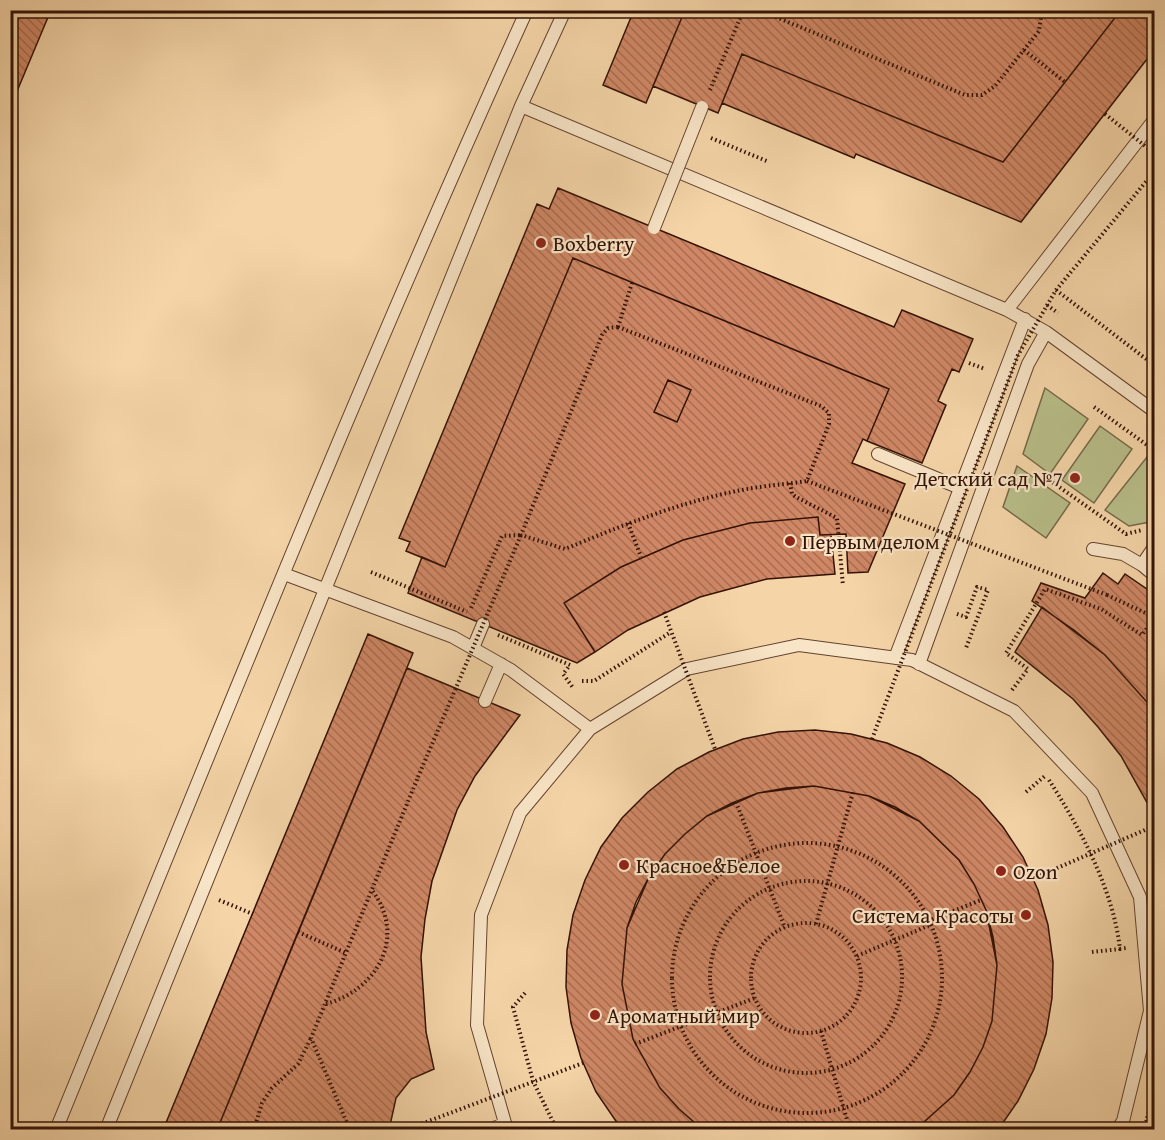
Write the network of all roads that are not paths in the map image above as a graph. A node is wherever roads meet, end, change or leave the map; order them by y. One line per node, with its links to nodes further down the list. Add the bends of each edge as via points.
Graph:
1 (527, 10): 16 (lane)
2 (565, 10): 3 (lane)
3 (521, 106): 7 (lane); 18 (lane)
4 (702, 107): 6 (lane, bridge)
5 (1155, 120): 7 (lane)
6 (654, 228)
7 (1007, 310): 8 (lane)
8 (1025, 319): 9 (lane); 12 (lane)
9 (1046, 332): 10 (lane); 23 (lane, via 1028,364)
10 (1155, 411)
11 (878, 454): 12 (lane)
12 (960, 488): 21 (lane)
13 (1155, 547): 15 (lane)
14 (1093, 549): 15 (lane, via 1123,554)
15 (1142, 565): 17 (lane)
16 (284, 574): 18 (lane); 27 (lane)
17 (1155, 574)
18 (323, 588): 20 (lane); 28 (lane)
19 (482, 626): 20 (lane)
20 (473, 648): 22 (lane)
21 (895, 658): 23 (lane); 25 (lane, via 799,645 687,669)
22 (501, 664): 24 (lane); 25 (lane)
23 (919, 664): 30 (lane, via 1014,711 1092,793 1140,897 1150,1011 1123,1121)
24 (485, 700)
25 (590, 729): 26 (lane, via 520,813 481,915 477,1024)
26 (506, 1126): 29 (lane)
27 (56, 1130)
28 (106, 1130)
29 (490, 1130)
30 (1117, 1130)

